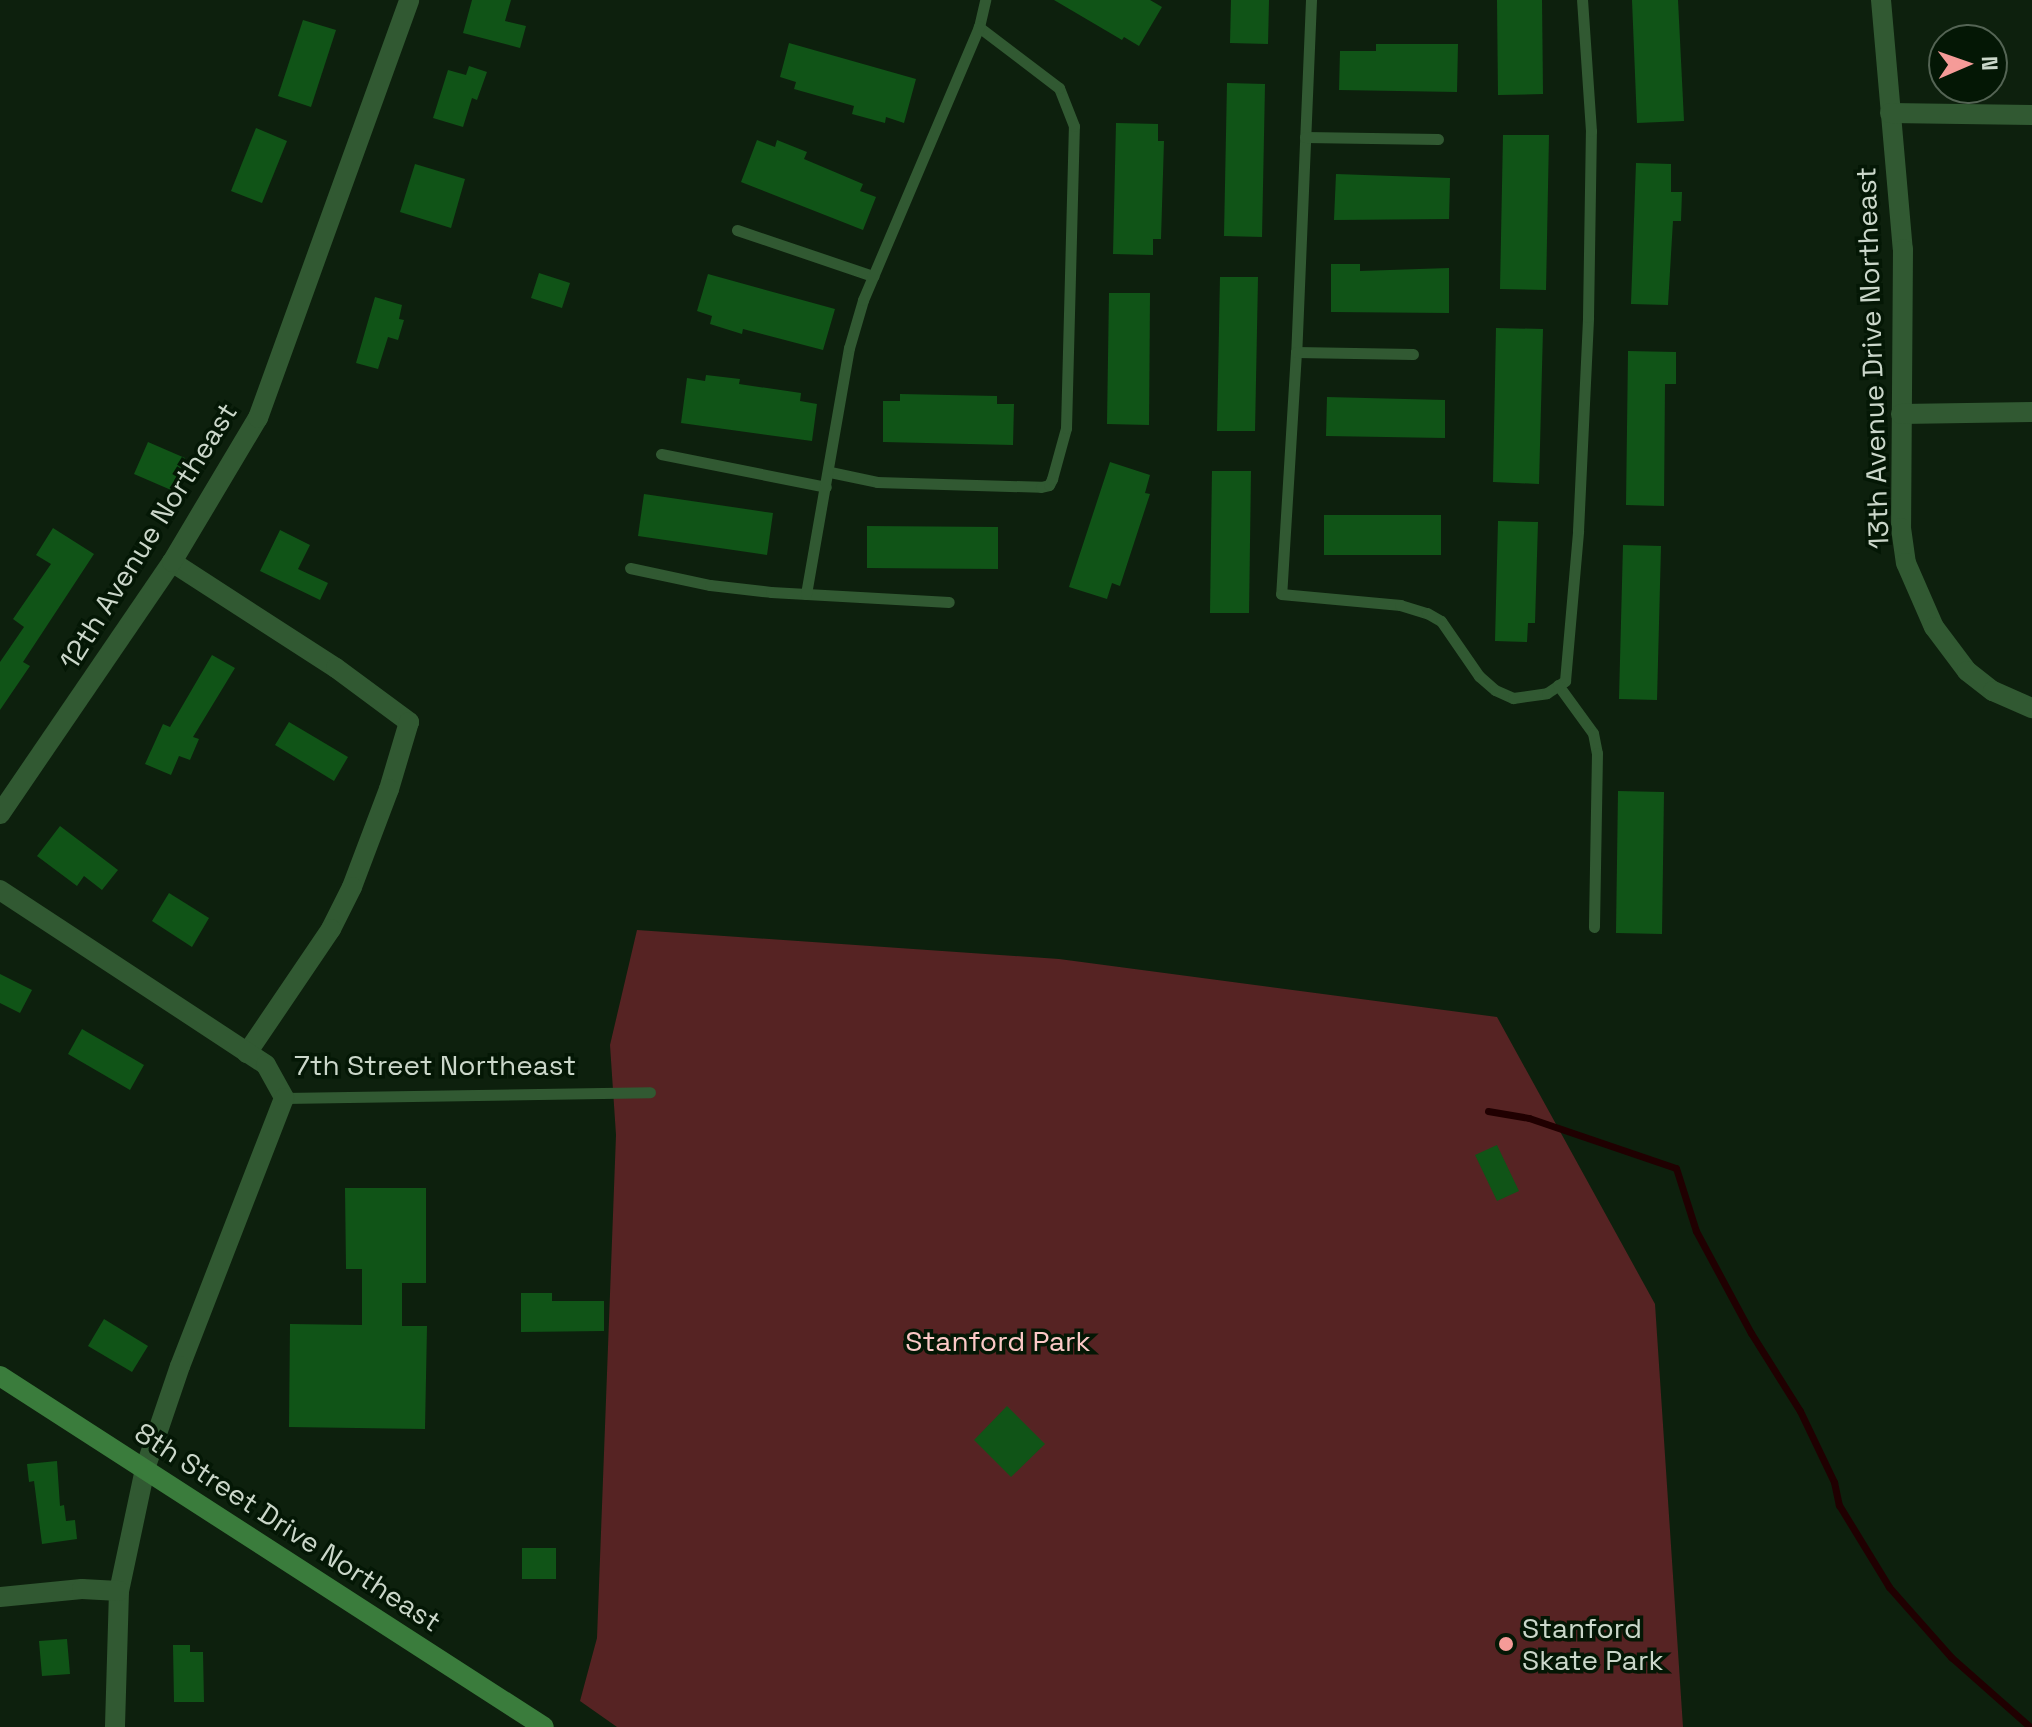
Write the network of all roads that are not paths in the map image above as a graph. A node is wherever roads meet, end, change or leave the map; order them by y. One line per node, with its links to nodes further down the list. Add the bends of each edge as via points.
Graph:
1 (409, 0): 20 (street, 12th Avenue Northeast, via 258,418)
2 (985, 0): 6 (lane)
3 (1311, 0): 9 (lane)
4 (1582, 0): 24 (lane, via 1591,131 1588,317 1575,561 1565,681)
5 (1881, 0): 7 (street, 13th Avenue Drive Northeast)
6 (979, 27): 12 (lane); 18 (lane, via 1059,88 1074,126 1066,428 1052,479 1041,487 877,482)
7 (1890, 113): 8 (street); 16 (street, 13th Avenue Drive Northeast, via 1903,249)
8 (2032, 115)
9 (1305, 137): 10 (lane); 13 (lane)
10 (1438, 139)
11 (737, 230): 12 (lane)
12 (873, 276): 18 (lane, via 849,348)
13 (1296, 352): 14 (lane); 24 (lane, via 1281,594 1410,607 1441,621 1479,676 1503,695 1535,696)
14 (1413, 354)
15 (2032, 412): 16 (street)
16 (1901, 414): 25 (street, 13th Avenue Drive Northeast, via 1902,542 1912,581 1948,649 1967,671 1993,691)
17 (661, 454): 19 (lane)
18 (830, 472): 19 (lane)
19 (826, 487): 22 (lane)
20 (172, 562): 26 (street, 12th Avenue Northeast); 29 (street, via 409,722 352,887 331,929)
21 (630, 568): 22 (lane, via 710,585)
22 (806, 594): 23 (lane)
23 (949, 602)
24 (1558, 685): 28 (lane, via 1593,733 1597,753)
25 (2032, 708)
26 (0, 814)
27 (0, 890): 29 (street, 7th Street Northeast)
28 (1594, 927)
29 (247, 1053): 31 (street, 7th Street Northeast, via 266,1065)
30 (650, 1092): 31 (lane, 7th Street Northeast)
31 (284, 1098): 33 (street)
32 (0, 1376): 33 (main road, 8th Street Drive Northeast)
33 (145, 1469): 34 (street); 37 (main road, 8th Street Drive Northeast)
34 (119, 1591): 35 (street); 36 (street)
35 (0, 1597)
36 (115, 1727)
37 (544, 1727)

